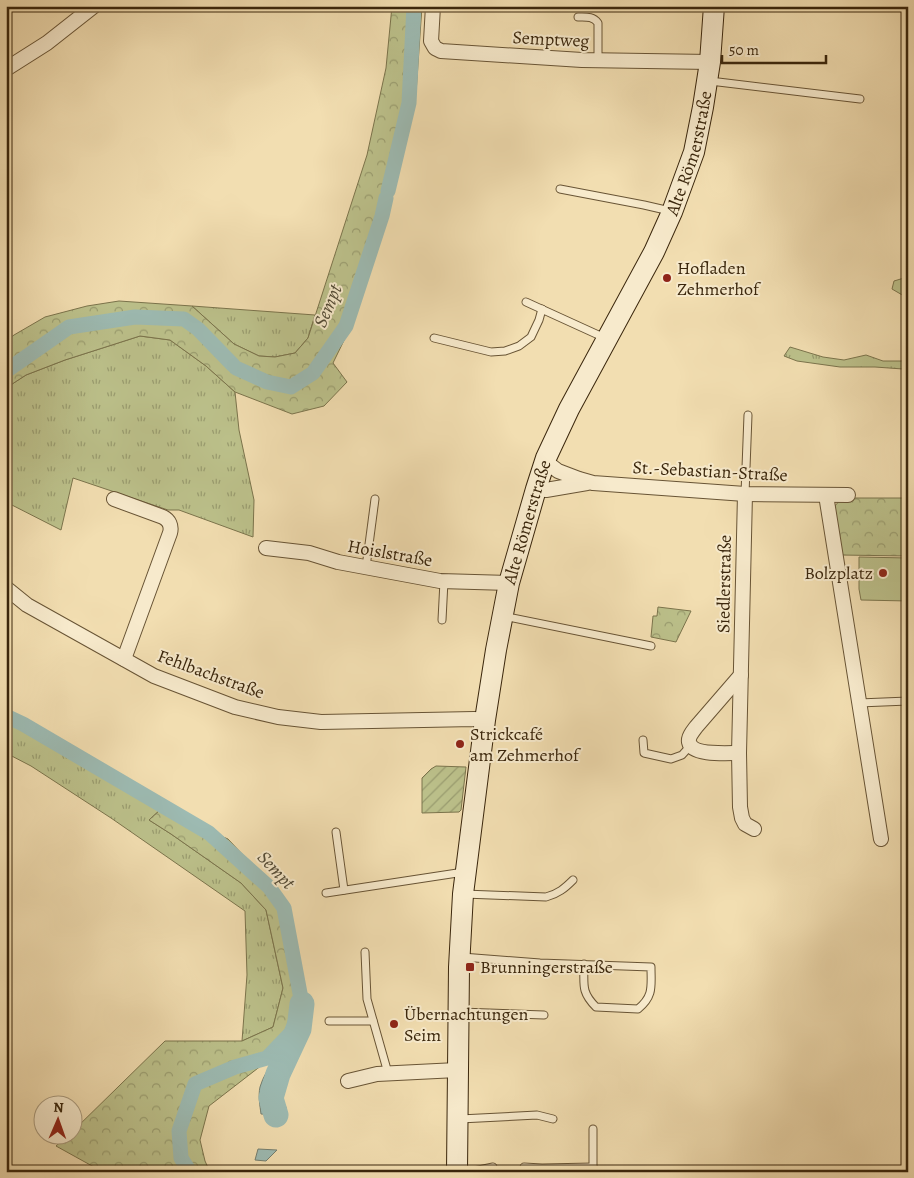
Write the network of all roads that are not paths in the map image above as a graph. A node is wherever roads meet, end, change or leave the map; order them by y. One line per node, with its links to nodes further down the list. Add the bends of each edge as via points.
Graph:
1 (94, 6): 6 (street, via 47,43)
2 (433, 6): 5 (street, Semptweg, via 431,41 441,51)
3 (714, 6): 7 (main road, Alte Römerstraße)
4 (578, 17): 5 (lane, via 591,17 598,23)
5 (598, 60): 7 (street, Semptweg)
6 (6, 69)
7 (708, 71): 8 (lane); 10 (main road, Alte Römerstraße, via 694,152)
8 (860, 99)
9 (560, 189): 10 (lane)
10 (672, 212): 14 (main road, Alte Römerstraße)
11 (526, 302): 12 (lane)
12 (542, 309): 13 (lane, via 531,337 505,351 491,352); 14 (lane)
13 (434, 338)
14 (607, 339): 16 (main road, Alte Römerstraße)
15 (748, 415): 19 (lane)
16 (545, 461): 17 (street, St.-Sebastian-Straße, via 558,470); 18 (main road, Alte Römerstraße)
17 (593, 482): 18 (street, St.-Sebastian-Straße); 19 (street, St.-Sebastian-Straße)
18 (536, 489): 27 (main road, Alte Römerstraße)
19 (745, 494): 20 (street, St.-Sebastian-Straße); 33 (street, Siedlerstraße)
20 (826, 495): 21 (street, St.-Sebastian-Straße); 35 (street)
21 (848, 495)
22 (114, 499): 32 (street, via 166,518 171,530)
23 (375, 499): 25 (lane)
24 (266, 548): 25 (street, Hoislstraße, via 309,553)
25 (366, 568): 26 (street, Hoislstraße)
26 (444, 581): 27 (street, Hoislstraße); 30 (lane)
27 (509, 583): 29 (main road, Alte Römerstraße)
28 (6, 588): 32 (street, Fehlbachstraße, via 27,605)
29 (503, 616): 31 (lane); 36 (main road, Alte Römerstraße)
30 (442, 620)
31 (651, 646)
32 (124, 658): 36 (street, Fehlbachstraße, via 154,676 235,707 278,717 321,722)
33 (741, 675): 38 (street, via 696,727 690,736); 39 (street, Siedlerstraße)
34 (908, 701): 35 (lane)
35 (859, 703): 42 (street)
36 (485, 720): 43 (main road, Alte Römerstraße)
37 (643, 740): 38 (lane, via 644,753 671,759 682,755)
38 (691, 745): 39 (street, via 700,751)
39 (739, 753): 40 (street, Siedlerstraße, via 742,818)
40 (754, 829)
41 (336, 832): 45 (lane)
42 (881, 839)
43 (466, 872): 45 (lane); 47 (main road, Alte Römerstraße)
44 (573, 880): 47 (lane, via 554,895)
45 (344, 890): 46 (lane)
46 (326, 893)
47 (463, 894): 49 (main road, Alte Römerstraße)
48 (365, 952): 54 (lane, via 367,1000)
49 (460, 957): 50 (lane); 51 (main road, Alte Römerstraße)
50 (584, 964): 50 (lane, via 651,968 650,994 646,1003 638,1009 596,1007 584,989)
51 (458, 1012): 52 (lane); 55 (main road, Alte Römerstraße)
52 (544, 1015)
53 (329, 1021): 54 (lane)
54 (373, 1021): 56 (lane)
55 (457, 1070): 56 (street); 58 (main road, Alte Römerstraße)
56 (388, 1074): 57 (street)
57 (348, 1081)
58 (457, 1119): 59 (lane, via 537,1115); 64 (main road, Alte Römerstraße)
59 (554, 1119)
60 (593, 1129): 63 (lane)
61 (493, 1167): 65 (lane)
62 (524, 1167): 63 (lane)
63 (593, 1170)
64 (457, 1172)
65 (469, 1172)

